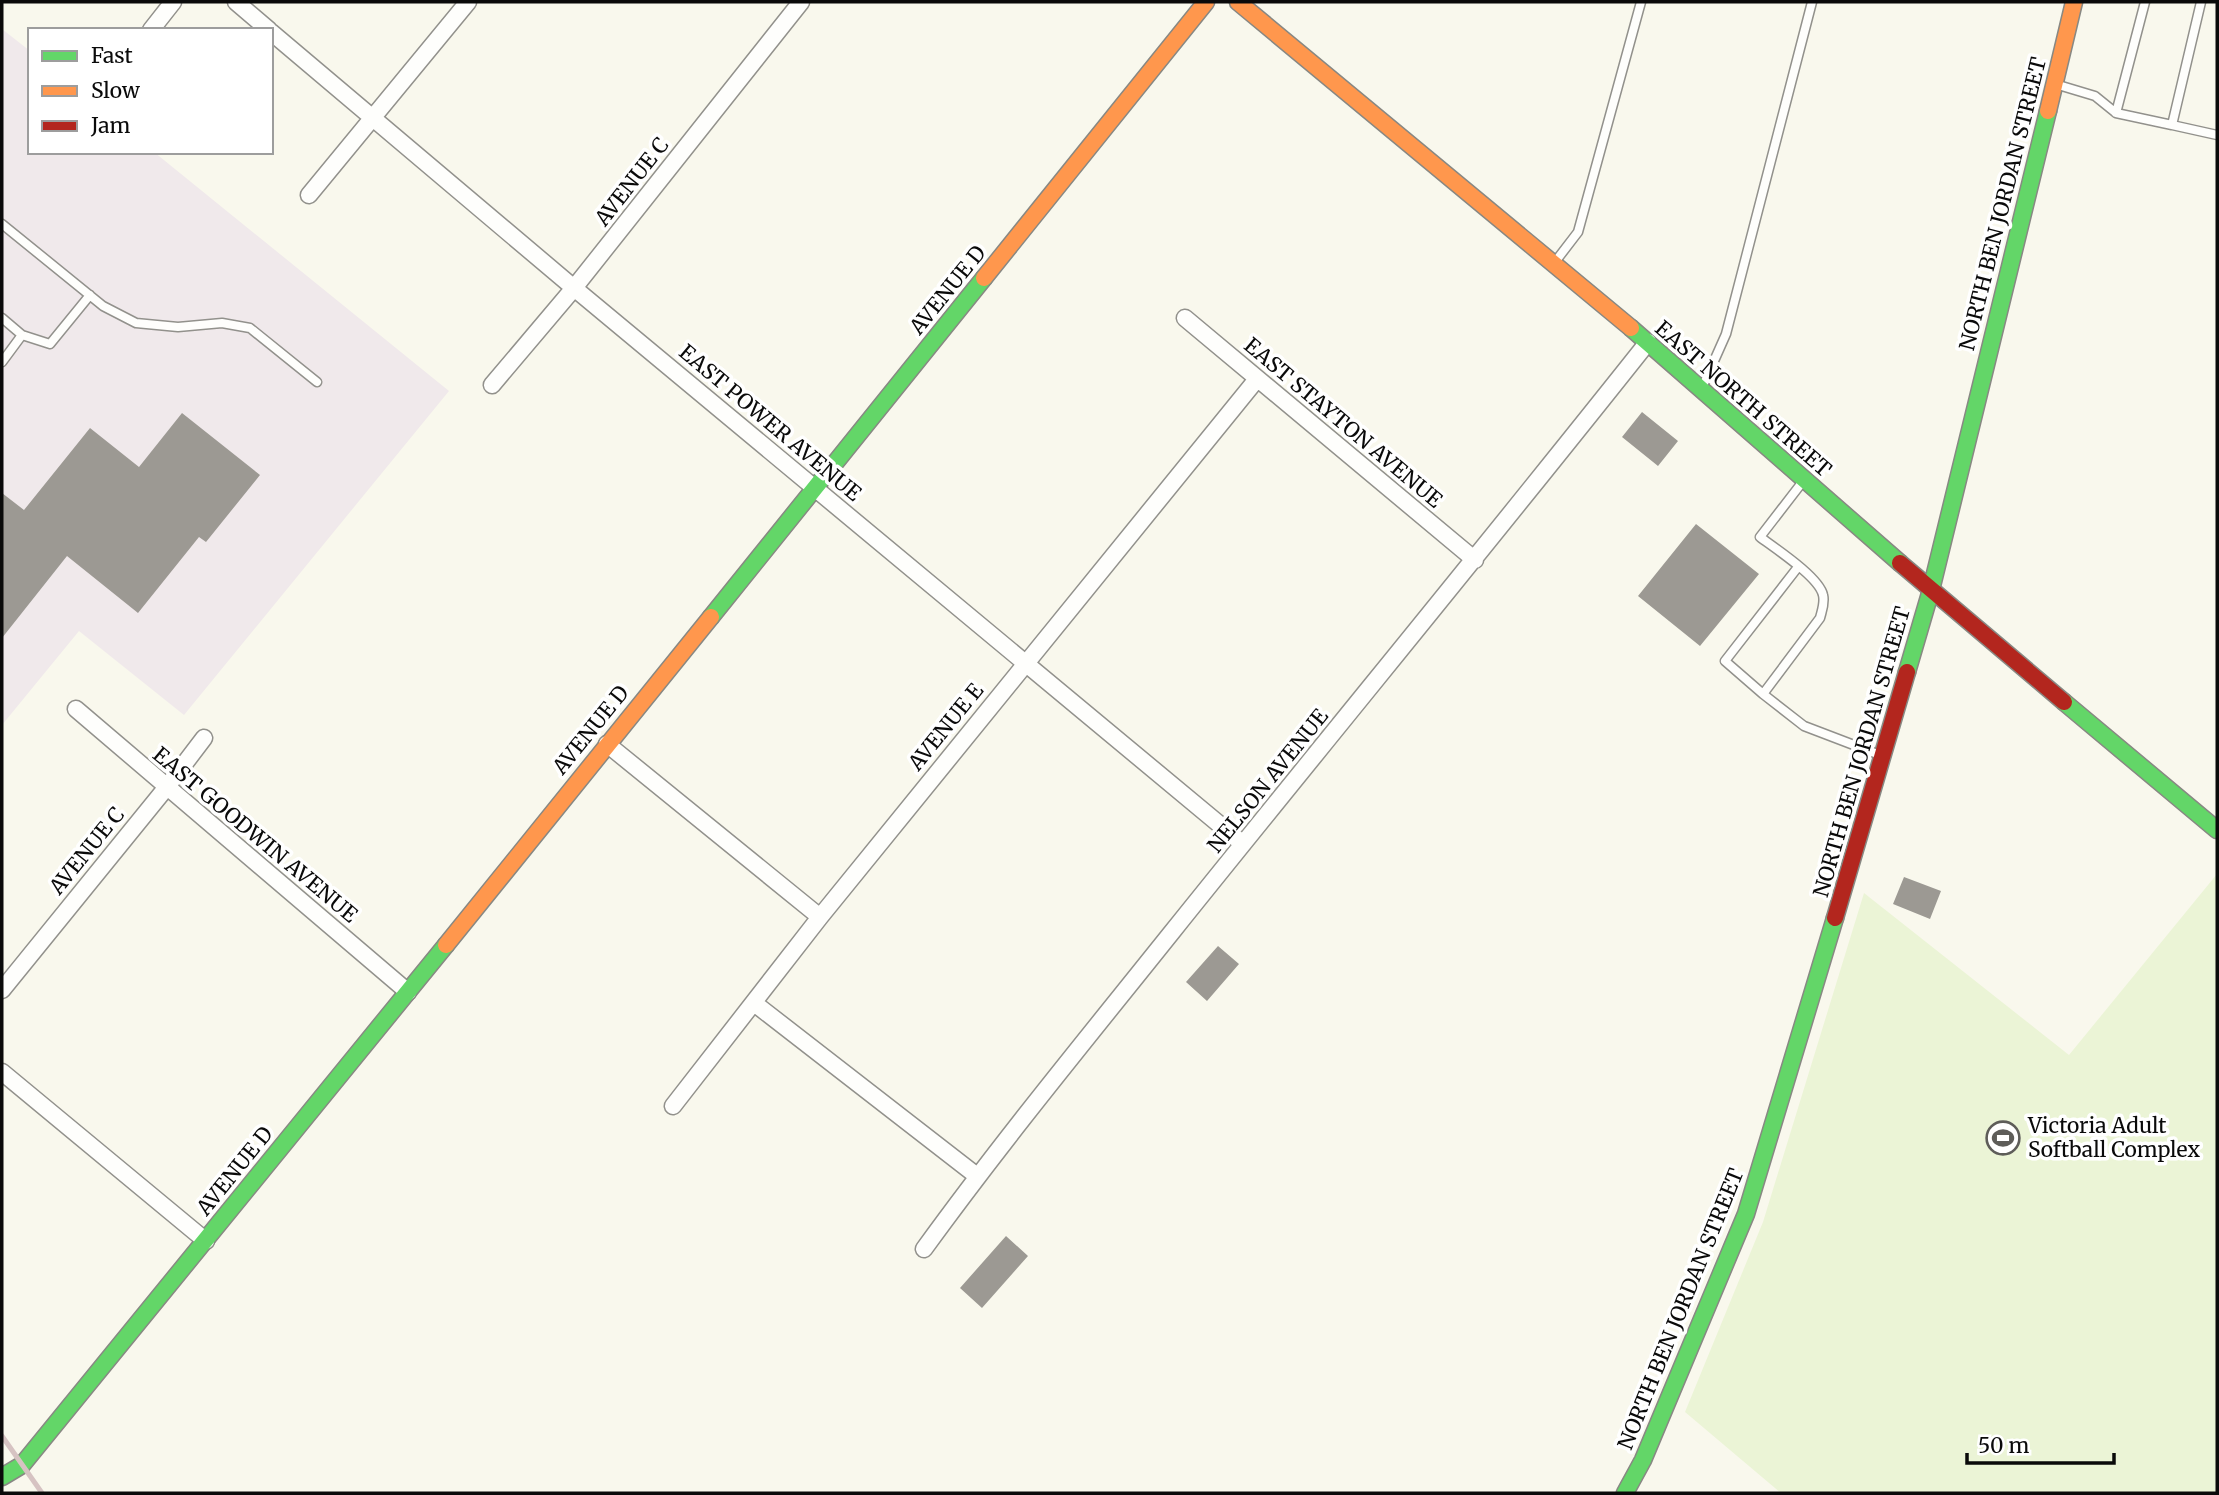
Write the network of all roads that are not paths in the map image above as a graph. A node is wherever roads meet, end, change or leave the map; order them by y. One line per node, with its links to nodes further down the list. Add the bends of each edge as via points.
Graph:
1 (173, 2): 12 (street)
2 (236, 2): 13 (street, EAST POWER AVENUE)
3 (468, 2): 17 (street)
4 (801, 2): 23 (street, AVENUE C)
5 (1206, 2): 35 (street, AVENUE D)
6 (1238, 2): 22 (street, EAST NORTH STREET)
7 (1641, 2): 22 (lane, via 1578,232)
8 (1812, 2): 33 (lane, via 1726,334)
9 (2074, 2): 15 (street, NORTH BEN JORDAN STREET)
10 (2145, 2): 16 (lane)
11 (2201, 2): 18 (lane)
12 (153, 28)
13 (266, 28)
14 (273, 34): 17 (street, EAST POWER AVENUE)
15 (2054, 84): 16 (lane, via 2095,96); 38 (street, NORTH BEN JORDAN STREET)
16 (2116, 113): 18 (lane)
17 (372, 116): 20 (street); 23 (street, EAST POWER AVENUE)
18 (2172, 125): 19 (lane)
19 (2217, 135)
20 (309, 195)
21 (2, 224): 24 (lane)
22 (1553, 264): 28 (street, EAST NORTH STREET)
23 (574, 288): 32 (street, AVENUE C); 35 (street, EAST POWER AVENUE)
24 (90, 295): 27 (lane, via 50,344); 31 (lane, via 136,323 178,327 222,323 250,328)
25 (2, 318): 27 (lane)
26 (1185, 318): 30 (street, EAST STAYTON AVENUE)
27 (22, 335): 29 (lane)
28 (1648, 342): 33 (street, EAST NORTH STREET); 36 (street, NELSON AVENUE)
29 (2, 362)
30 (1257, 379): 36 (street, EAST STAYTON AVENUE); 39 (street, AVENUE E)
31 (317, 382)
32 (492, 385)
33 (1701, 390): 34 (street, EAST NORTH STREET)
34 (1804, 480): 37 (lane, via 1760,537); 38 (street, EAST NORTH STREET)
35 (816, 489): 39 (street, EAST POWER AVENUE); 43 (street, AVENUE D)
36 (1475, 559): 47 (street, NELSON AVENUE)
37 (1798, 567): 40 (lane, via 1823,592 1824,605 1820,618); 40 (lane, via 1724,661)
38 (1931, 590): 44 (street, NORTH BEN JORDAN STREET); 46 (street, EAST NORTH STREET)
39 (1025, 662): 47 (street, EAST POWER AVENUE); 48 (street, AVENUE E)
40 (1763, 694): 44 (lane, via 1804,726)
41 (76, 709): 45 (street, EAST GOODWIN AVENUE)
42 (204, 737): 45 (street, AVENUE C)
43 (607, 744): 48 (street); 50 (street, AVENUE D)
44 (1883, 756): 58 (street, NORTH BEN JORDAN STREET, via 1745,1214)
45 (166, 788): 49 (street, AVENUE C); 50 (street, EAST GOODWIN AVENUE)
46 (2217, 831)
47 (1243, 844): 54 (street, NELSON AVENUE)
48 (820, 917): 51 (street, AVENUE E)
49 (2, 990)
50 (408, 992): 55 (street, AVENUE D)
51 (754, 1003): 53 (street, AVENUE E); 54 (street)
52 (2, 1072): 55 (street)
53 (673, 1106)
54 (977, 1176): 56 (street, NELSON AVENUE)
55 (206, 1241): 57 (street, AVENUE D, via 22,1465)
56 (924, 1249)
57 (2, 1477)
58 (1625, 1493)

